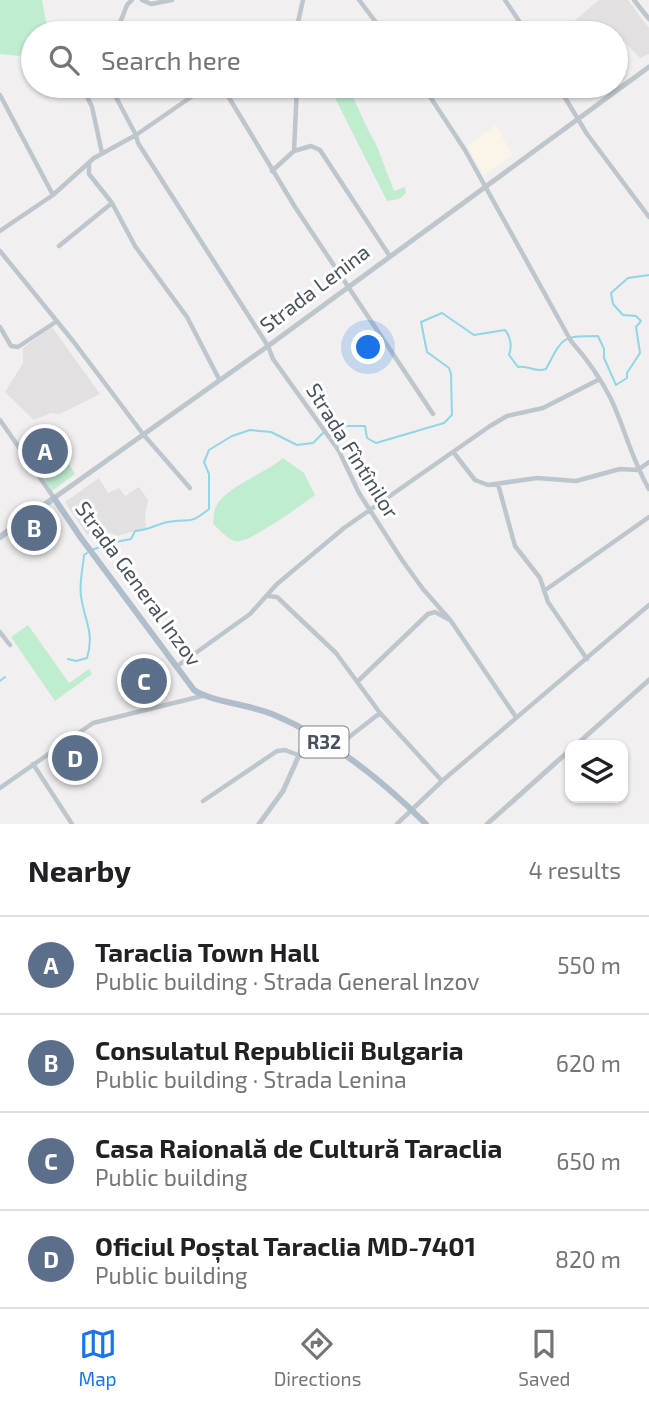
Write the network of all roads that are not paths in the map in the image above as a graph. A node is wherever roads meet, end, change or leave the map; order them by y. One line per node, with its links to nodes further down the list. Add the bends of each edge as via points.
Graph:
1 (132, 0): 9 (street)
2 (142, 0): 3 (street, via 151,4)
3 (172, 0)
4 (303, 0): 10 (street)
5 (359, 0): 11 (street)
6 (505, 0): 12 (street)
7 (634, 0): 8 (street)
8 (649, 19)
9 (121, 21)
10 (298, 21)
11 (375, 21)
12 (519, 21)
13 (649, 67): 14 (street, Strada Lenina)
14 (628, 83)
15 (0, 95): 31 (street)
16 (88, 98): 27 (street)
17 (116, 98): 25 (street, Strada Fîntînilor)
18 (190, 98): 25 (street)
19 (229, 98): 29 (street)
20 (297, 98): 26 (street)
21 (432, 98): 30 (street)
22 (565, 98): 24 (street)
23 (607, 98): 24 (street, Strada Lenina)
24 (578, 120): 30 (street, Strada Lenina); 33 (street)
25 (136, 135): 27 (street); 41 (street, Strada Fîntînilor)
26 (294, 151): 29 (street); 37 (street, via 316,147 324,155)
27 (102, 153): 28 (street)
28 (89, 163): 31 (street); 32 (street, via 89,174)
29 (272, 171): 38 (street)
30 (485, 186): 37 (street, Strada Lenina); 43 (street, via 571,341)
31 (53, 195): 34 (street)
32 (112, 203): 35 (street); 42 (street, via 127,233 187,317)
33 (649, 217)
34 (0, 231)
35 (59, 246)
36 (0, 251): 39 (street)
37 (389, 255): 38 (street, Strada Lenina)
38 (348, 287): 41 (street, Strada Lenina); 44 (street)
39 (57, 321): 40 (street, via 20,346 11,345); 46 (street)
40 (0, 327)
41 (268, 346): 42 (street, Strada Lenina); 54 (street, Strada Fîntînilor, via 339,451)
42 (219, 379): 46 (street, Strada Lenina)
43 (598, 380): 47 (street, via 543,408 502,419); 49 (street, via 611,400)
44 (433, 414)
45 (0, 420): 53 (street, Strada General Inzov)
46 (143, 434): 51 (street); 53 (street, Strada Lenina)
47 (454, 453): 50 (street, via 475,480); 54 (street)
48 (649, 463): 49 (street)
49 (638, 470): 50 (street, via 620,469 576,481 537,478); 52 (street)
50 (498, 484): 57 (street, via 515,545 540,578)
51 (190, 488)
52 (649, 489)
53 (54, 498): 56 (main road, Strada Lenina); 64 (main road, Strada General Inzov)
54 (370, 509): 58 (street, via 302,561); 60 (street, Strada Fîntînilor, via 423,589)
55 (649, 517): 57 (street)
56 (0, 537)
57 (544, 591): 63 (street)
58 (267, 596): 64 (street, via 250,614); 66 (street, via 277,597 293,611)
59 (649, 604): 63 (street)
60 (451, 621): 66 (street, via 435,612 428,614); 69 (street, Strada Fîntînilor)
61 (0, 632): 62 (street)
62 (10, 645)
63 (587, 659): 69 (street)
64 (176, 667): 67 (main road, Strada General Inzov)
65 (649, 680): 71 (street)
66 (358, 681): 68 (street)
67 (203, 695): 70 (main road, R32, via 250,706); 75 (street, via 98,720)
68 (380, 713): 72 (street); 76 (street)
69 (516, 718): 76 (street)
70 (309, 733): 72 (main road, R32); 74 (street)
71 (582, 740)
72 (335, 748): 79 (main road, R32)
73 (565, 754): 84 (street)
74 (298, 755): 78 (street, via 277,751); 81 (street, via 283,791)
75 (33, 765): 77 (street); 80 (street)
76 (442, 781): 79 (street)
77 (0, 788)
78 (203, 801)
79 (411, 809): 82 (street); 83 (main road, R32)
80 (72, 824)
81 (259, 824)
82 (397, 824)
83 (426, 824)
84 (487, 824)

